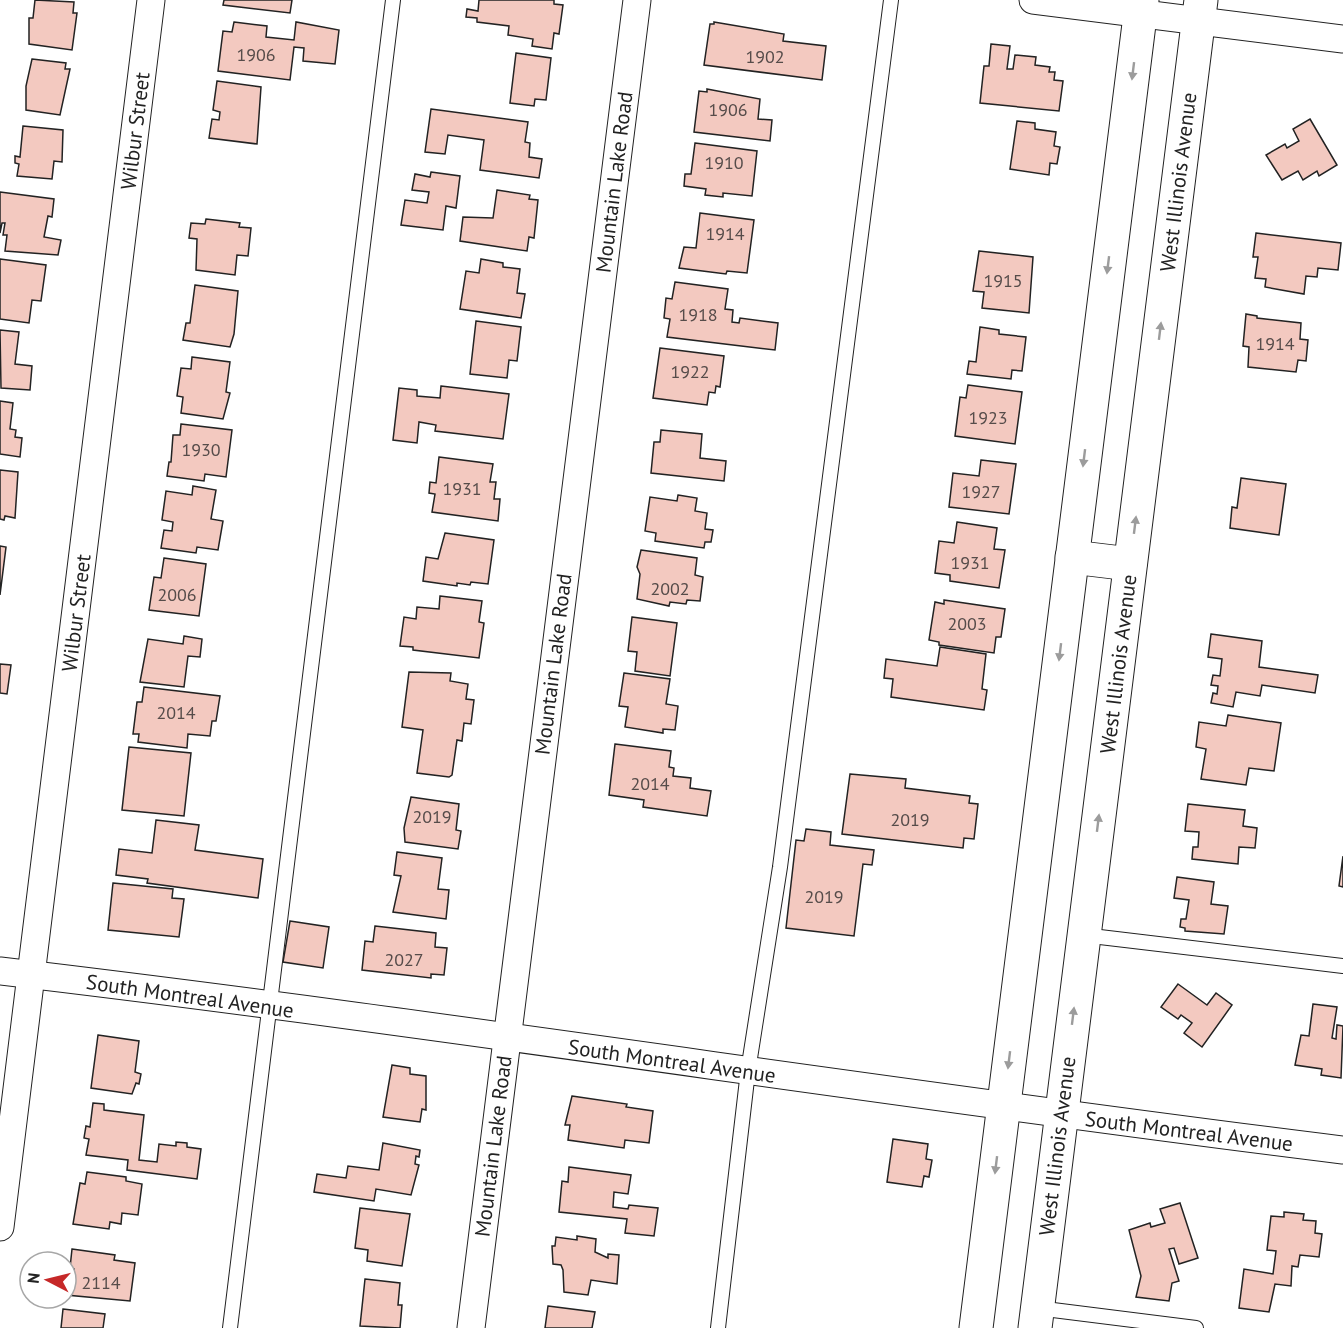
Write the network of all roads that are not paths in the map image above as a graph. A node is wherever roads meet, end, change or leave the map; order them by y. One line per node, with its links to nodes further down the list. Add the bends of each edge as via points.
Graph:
1 (152, 0): 14 (street, Wilbur Street)
2 (393, 0): 15 (lane)
3 (637, 0): 16 (street, Mountain Lake Road)
4 (891, 0): 17 (lane, via 780,867)
5 (1033, 0): 6 (street)
6 (1141, 7): 7 (street); 9 (main road, one-way to 9)
7 (1200, 10): 8 (street); 10 (main road, West Illinois Avenue, one-way to 7)
8 (1343, 39)
9 (1072, 557): 10 (main road); 18 (main road, one-way to 18)
10 (1130, 564): 11 (main road, West Illinois Avenue, one-way to 10)
11 (1083, 935): 12 (lane); 19 (main road, West Illinois Avenue, one-way to 11)
12 (1343, 966)
13 (0, 971): 14 (street, South Montreal Avenue)
14 (32, 975): 15 (street, South Montreal Avenue); 21 (street, Wilbur Street)
15 (271, 1006): 16 (street, South Montreal Avenue); 23 (lane)
16 (507, 1038): 17 (street, South Montreal Avenue); 24 (street, Mountain Lake Road)
17 (748, 1071): 18 (street, South Montreal Avenue); 25 (lane)
18 (1003, 1107): 19 (street, South Montreal Avenue); 26 (main road, one-way to 26)
19 (1061, 1116): 20 (street, South Montreal Avenue); 22 (main road, West Illinois Avenue)
20 (1343, 1150)
21 (0, 1227)
22 (1036, 1318): 27 (lane)
23 (230, 1328)
24 (471, 1328)
25 (718, 1328)
26 (976, 1328)
27 (1196, 1328)

